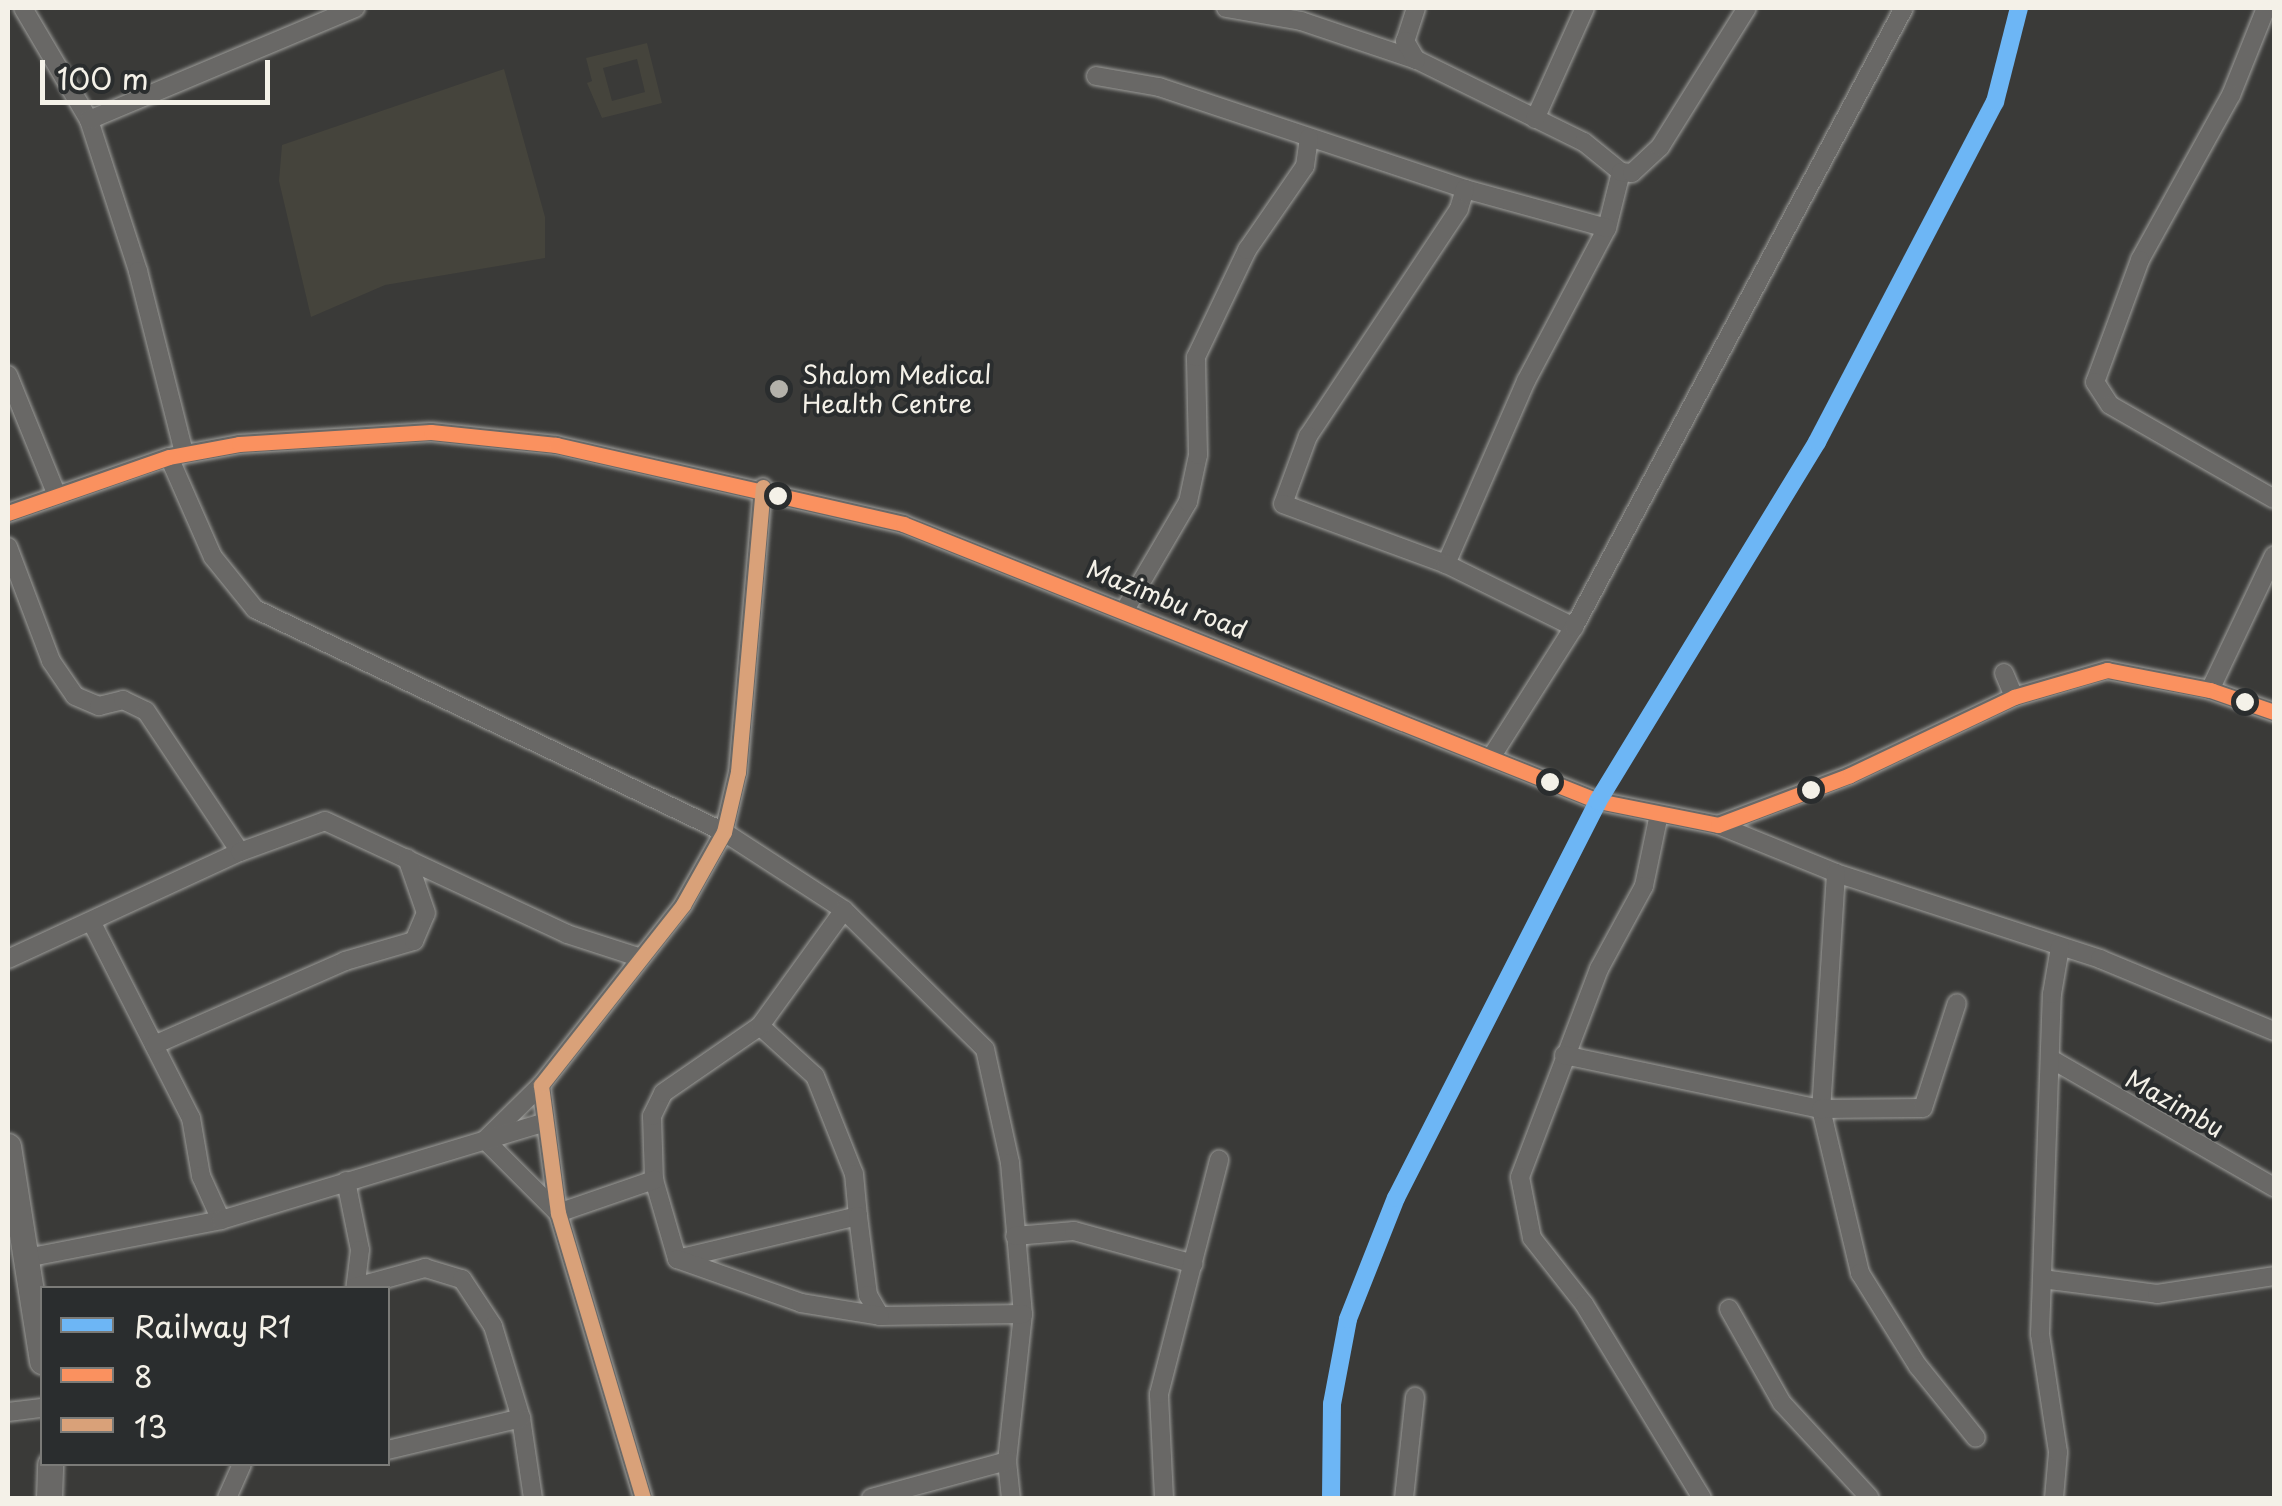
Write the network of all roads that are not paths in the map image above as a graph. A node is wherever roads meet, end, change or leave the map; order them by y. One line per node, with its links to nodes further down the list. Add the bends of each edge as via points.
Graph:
1 (23, 8): 9 (street); 13 (street)
2 (355, 8): 13 (street)
3 (1226, 8): 10 (street, via 1301,21)
4 (1416, 8): 10 (street, via 1405,42)
5 (1586, 8): 12 (street)
6 (1747, 8): 15 (street, via 1660,146 1632,173)
7 (1904, 8): 28 (street)
8 (2266, 8): 22 (street, via 2231,95 2140,260 2094,382 2110,405)
9 (8, 20)
10 (1417, 60): 12 (street)
11 (1096, 76): 14 (street, via 1159,87)
12 (1535, 119): 15 (street, via 1584,142)
13 (89, 120): 19 (street, via 138,271)
14 (1309, 138): 16 (street); 27 (street, via 1305,166 1246,250 1196,357 1198,455 1188,502)
15 (1620, 172): 17 (street)
16 (1465, 189): 17 (street); 26 (street, via 1460,208 1316,421 1283,504)
17 (1607, 228): 26 (street, via 1526,381)
18 (8, 376): 21 (street)
19 (176, 455): 20 (street, Mazimbu road, via 431,432 556,445); 21 (street, Mazimbu road); 36 (street, via 213,558 254,608)
20 (763, 487): 27 (street, Mazimbu road, via 903,524); 36 (street, via 738,772)
21 (56, 493): 23 (street, Mazimbu road)
22 (2274, 498)
23 (8, 514)
24 (8, 547): 37 (street, via 52,661 75,696 98,706 123,700 146,711)
25 (2274, 555): 30 (street)
26 (1446, 564): 28 (street)
27 (1126, 608): 33 (street, Mazimbu road)
28 (1574, 627): 33 (street)
29 (2004, 673): 31 (street)
30 (2210, 690): 31 (street, via 2107,670); 32 (street)
31 (2014, 697): 35 (street, via 1850,775)
32 (2274, 712)
33 (1492, 756): 34 (street, Mazimbu road, via 1598,800)
34 (1660, 814): 35 (street, Mazimbu road); 49 (street, via 1644,886)
35 (1718, 825): 39 (street, Mazimbu road)
36 (724, 832): 40 (street); 43 (street, via 682,905)
37 (240, 852): 38 (street, via 325,821); 41 (street)
38 (407, 858): 43 (street, via 566,934); 48 (street, via 426,913 414,941 345,961)
39 (1836, 873): 42 (street, Mazimbu road); 52 (street)
40 (844, 910): 46 (street); 63 (street, via 985,1049 1010,1163)
41 (92, 923): 44 (street); 48 (street)
42 (2060, 947): 47 (street, Mazimbu road); 50 (street)
43 (638, 957): 51 (street)
44 (8, 959)
45 (1957, 1004): 52 (street, via 1923,1108)
46 (760, 1026): 57 (street, via 663,1093 648,1142); 61 (street, via 815,1076 854,1174)
47 (2274, 1030)
48 (154, 1045): 62 (street, via 191,1118 201,1176)
49 (1564, 1055): 52 (street); 92 (street, via 1520,1178 1526,1225 1584,1304)
50 (2051, 1059): 59 (street, Mazimbu); 68 (street)
51 (540, 1085): 53 (street); 54 (street)
52 (1822, 1109): 79 (street, via 1860,1273 1918,1366)
53 (542, 1123): 54 (street); 60 (street)
54 (484, 1140): 58 (street); 60 (street)
55 (8, 1146): 64 (street)
56 (1219, 1160): 66 (street)
57 (654, 1180): 60 (street); 65 (street)
58 (346, 1181): 62 (street); 69 (street, via 360,1250)
59 (2274, 1187)
60 (558, 1213): 87 (street)
61 (858, 1216): 65 (street); 73 (street, via 868,1295)
62 (221, 1220): 64 (street)
63 (1015, 1236): 66 (street, via 1074,1230); 72 (street)
64 (26, 1258): 74 (street)
65 (677, 1259): 73 (street, via 800,1303)
66 (1194, 1264): 90 (street, via 1160,1394)
67 (2274, 1276): 68 (street, via 2157,1294)
68 (2042, 1279): 94 (street, via 2042,1375 2058,1452)
69 (356, 1286)
70 (363, 1286): 78 (street, via 425,1268 462,1279 493,1326)
71 (1729, 1308): 93 (street, via 1782,1403)
72 (1024, 1314): 73 (street); 81 (street)
73 (880, 1316)
74 (40, 1348)
75 (1414, 1398): 91 (street)
76 (40, 1408): 77 (street)
77 (8, 1412)
78 (521, 1418): 80 (street); 86 (street)
79 (1976, 1438)
80 (390, 1450)
81 (1007, 1461): 88 (street); 89 (street)
82 (50, 1466): 84 (street)
83 (241, 1466): 85 (street)
84 (49, 1498)
85 (226, 1498)
86 (533, 1498)
87 (642, 1498)
88 (871, 1498)
89 (1011, 1498)
90 (1164, 1498)
91 (1404, 1498)
92 (1702, 1498)
93 (1870, 1498)
94 (2054, 1498)

